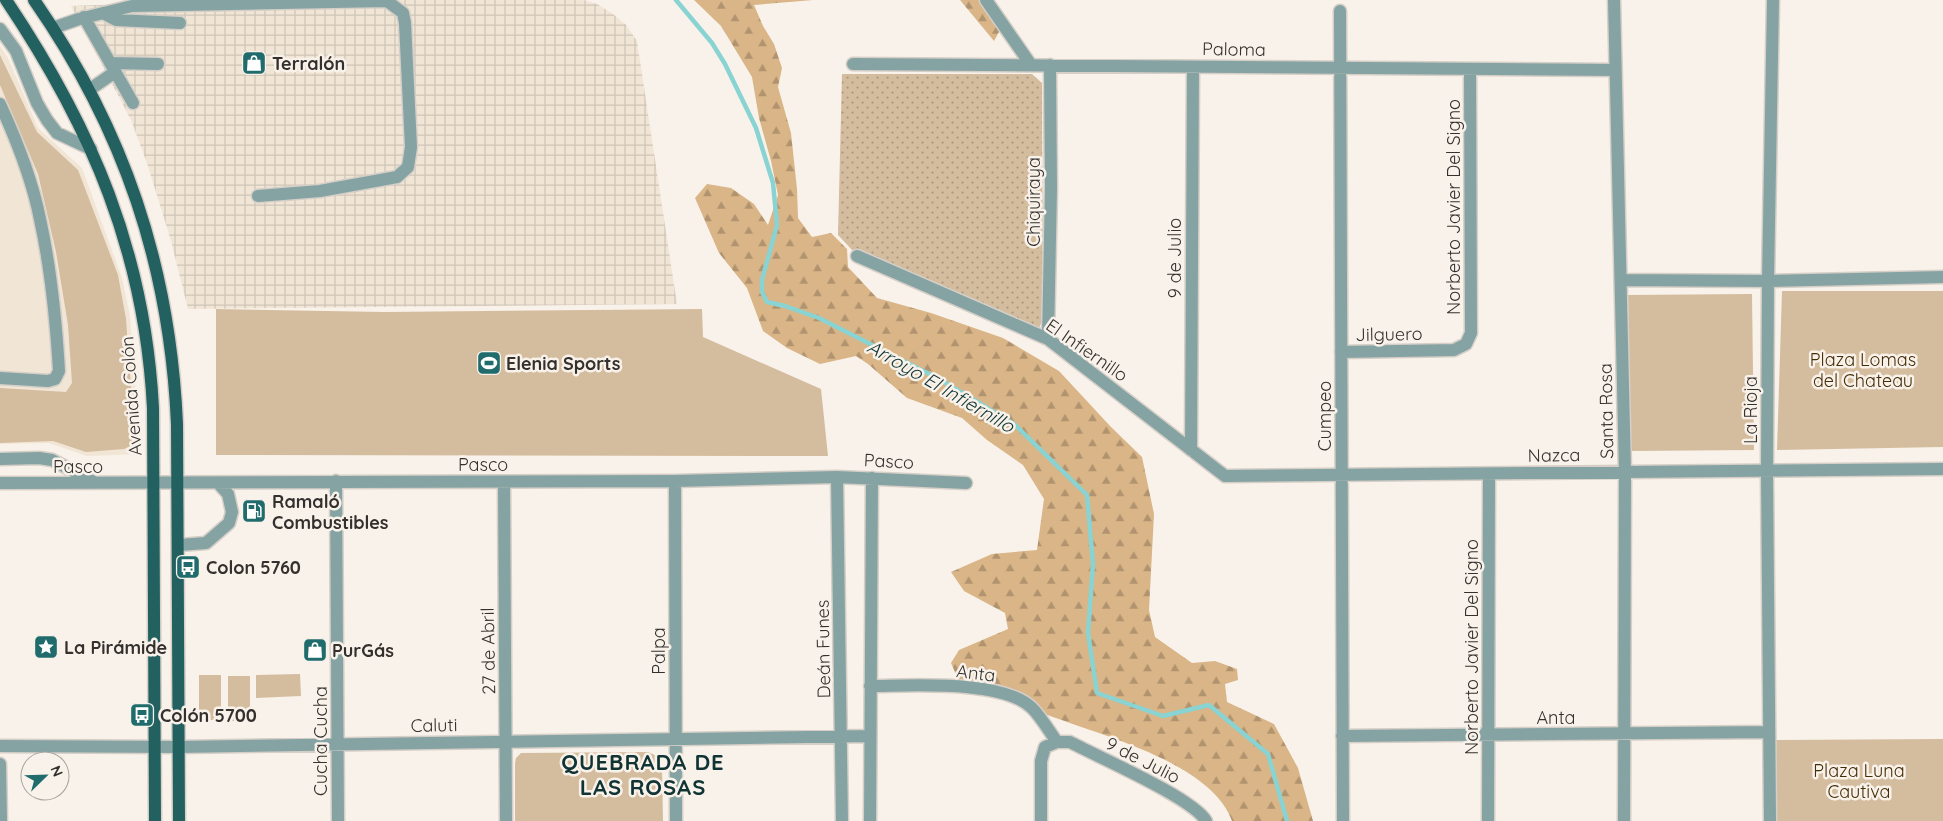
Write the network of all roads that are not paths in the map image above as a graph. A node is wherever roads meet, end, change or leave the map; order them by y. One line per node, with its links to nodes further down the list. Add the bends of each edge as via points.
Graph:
1 (6, 0): 24 (main road, Avenida Colón, via 59,84)
2 (34, 0): 10 (main road)
3 (986, 0): 14 (street)
4 (1614, 0): 20 (street, Santa Rosa)
5 (1773, 0): 29 (street, La Rioja)
6 (1340, 11): 18 (street, Cumpeo)
7 (103, 13): 8 (street); 9 (street, via 116,20); 25 (street, via 132,6 387,1 403,13 411,147 408,167 397,177 320,191)
8 (84, 18): 10 (street); 17 (street)
9 (180, 23)
10 (53, 28): 21 (main road)
11 (0, 29): 24 (street, via 16,52 47,120 57,133)
12 (158, 64): 17 (street)
13 (854, 64): 14 (street, Paloma)
14 (1031, 65): 15 (street, Paloma)
15 (1050, 65): 16 (street, Paloma); 30 (street, Chiquiraya)
16 (1193, 66): 18 (street, Paloma); 34 (street, 9 de Julio)
17 (112, 67): 21 (street); 22 (street)
18 (1340, 68): 19 (street, Paloma); 32 (street, Cumpeo)
19 (1470, 69): 20 (street, Paloma); 31 (street, Norberto Javier Del Signo, via 1471,333)
20 (1614, 70): 28 (street, Santa Rosa)
21 (90, 90): 50 (main road, via 135,195 158,276 173,361)
22 (133, 103)
23 (0, 104): 33 (street, via 18,144 40,219 55,314 59,371 56,379 48,381)
24 (91, 149): 45 (main road, Avenida Colón, via 124,237 142,314 151,385)
25 (258, 196)
26 (857, 256): 30 (street, El Infiernillo)
27 (1943, 277): 29 (street)
28 (1621, 280): 29 (street); 38 (street, Santa Rosa)
29 (1768, 281): 37 (street, La Rioja)
30 (1048, 339): 34 (street, El Infiernillo)
31 (1466, 344): 32 (street, Jilguero, via 1454,350)
32 (1341, 352): 40 (street, Cumpeo)
33 (0, 378)
34 (1191, 450): 41 (street, El Infiernillo)
35 (0, 459): 49 (street, via 52,460)
36 (1943, 469): 37 (street, Nazca)
37 (1767, 471): 38 (street, Nazca); 55 (street, La Rioja)
38 (1625, 472): 39 (street, Nazca); 56 (street, Santa Rosa)
39 (1489, 474): 40 (street, Nazca); 57 (street, Norberto Javier Del Signo)
40 (1341, 475): 41 (street, Nazca); 60 (street, Cumpeo)
41 (1225, 476)
42 (838, 477): 43 (street, Pasco); 47 (street, Pasco); 58 (street, Deán Funes)
43 (872, 478): 52 (street, Pasco); 54 (street)
44 (336, 481): 46 (street, Pasco); 51 (street, Pasco); 64 (street, Cucha Cucha)
45 (152, 482): 49 (street, Pasco); 50 (street, Pasco); 66 (main road, Avenida Colón)
46 (504, 482): 47 (street, Pasco); 62 (street, 27 de Abril)
47 (675, 482): 61 (street, Palpa)
48 (0, 483): 49 (street, Pasco)
49 (96, 483)
50 (177, 483): 51 (street, Pasco); 53 (main road)
51 (218, 483): 53 (street, via 228,494 232,512 229,523 206,543)
52 (966, 483)
53 (179, 545): 67 (main road)
54 (870, 686): 59 (street); 63 (street, Anta, via 972,687 1013,696 1031,707)
55 (1769, 732): 56 (street, Anta); 82 (street, La Rioja)
56 (1624, 734): 57 (street, Anta); 81 (street, Santa Rosa)
57 (1489, 735): 60 (street, Anta); 80 (street, Norberto Javier Del Signo)
58 (841, 736): 59 (street, Caluti); 61 (street, Caluti); 75 (street, Deán Funes)
59 (869, 736): 76 (street)
60 (1342, 736): 79 (street, Cumpeo)
61 (676, 739): 62 (street, Caluti); 74 (street, Palpa)
62 (507, 742): 64 (street, Caluti); 73 (street, 27 de Abril)
63 (1057, 742): 77 (street, via 1045,747 1041,761); 78 (street, 9 de Julio, via 1070,742 1186,801)
64 (338, 744): 67 (street, Caluti); 72 (street, Cucha Cucha)
65 (0, 746): 66 (street, Caluti)
66 (155, 747): 67 (street, Caluti); 70 (main road, Avenida Colón)
67 (178, 747): 71 (main road)
68 (0, 764): 69 (street)
69 (0, 821)
70 (155, 821)
71 (179, 821)
72 (338, 821)
73 (506, 821)
74 (676, 821)
75 (842, 821)
76 (870, 821)
77 (1041, 821)
78 (1206, 821)
79 (1343, 821)
80 (1488, 821)
81 (1624, 821)
82 (1770, 821)

